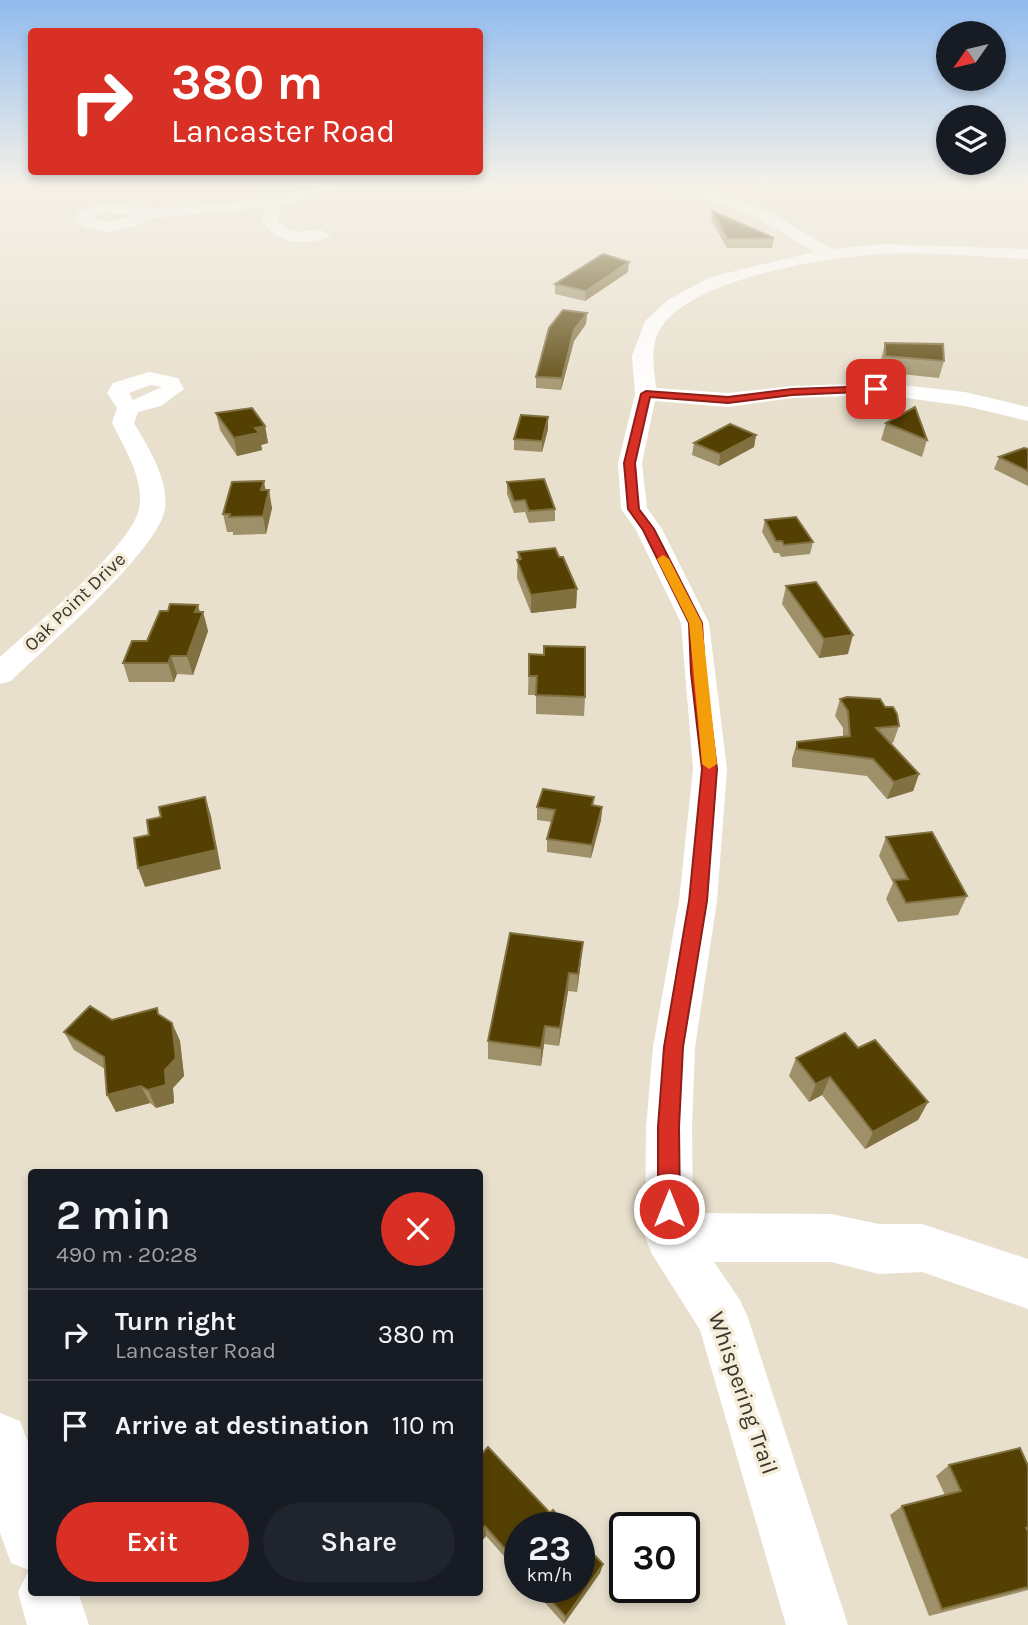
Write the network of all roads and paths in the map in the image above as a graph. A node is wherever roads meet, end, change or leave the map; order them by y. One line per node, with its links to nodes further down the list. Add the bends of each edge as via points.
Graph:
1 (805, 260): 2 (street, via 716,281 676,304 652,326 642,356)
2 (646, 394): 4 (street, via 728,400 884,389 965,399); 6 (street, via 630,463 634,509 649,529 695,623 710,769 698,901 674,1047)
3 (128, 408): 5 (street, Oak Point Drive, via 123,423 145,465 152,510 131,550)
4 (1028, 414)
5 (0, 674)
6 (669, 1237): 7 (street, via 831,1238 879,1249 922,1248); 12 (street, Whispering Trail, via 722,1318)
7 (1028, 1284)
8 (0, 1441): 9 (street)
9 (28, 1529)
10 (49, 1596): 11 (street)
11 (58, 1625)
12 (817, 1625)

